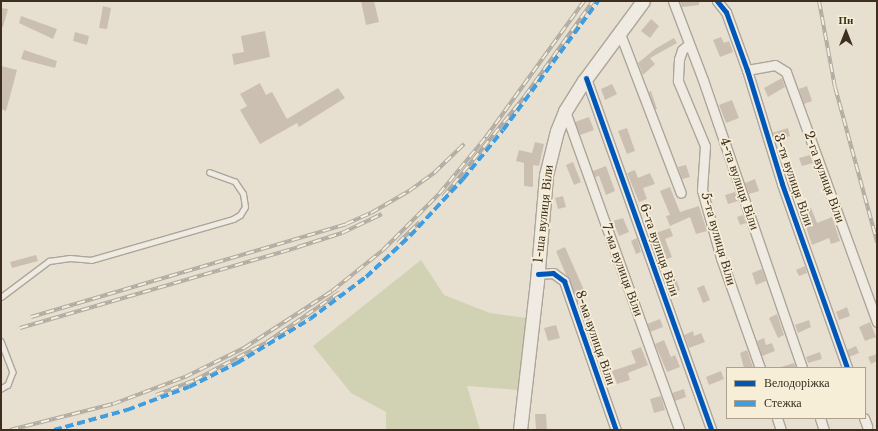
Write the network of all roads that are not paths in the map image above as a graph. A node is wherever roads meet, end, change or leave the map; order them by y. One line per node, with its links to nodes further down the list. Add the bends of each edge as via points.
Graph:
1 (642, 1): 4 (main road, 1-ша вулиця Віли)
2 (673, 1): 5 (street, 4-та вулиця Віли)
3 (717, 1): 6 (street, 3-тя вулиця Віли, via 726,12)
4 (619, 30): 7 (main road, 1-ша вулиця Віли); 10 (street)
5 (689, 44): 15 (street, 5-та вулиця Віли, via 682,50 679,59 678,80 705,146 702,190 721,258); 16 (street, 4-та вулиця Віли)
6 (747, 70): 13 (street, 2-га вулиця Віли, via 775,65 786,72); 17 (street, 3-тя вулиця Віли, via 782,184)
7 (586, 78): 8 (main road, 1-ша вулиця Віли); 24 (street, 6-та вулиця Віли)
8 (565, 111): 11 (main road, 1-ша вулиця Віли, via 546,175); 23 (street, 7-ма вулиця Віли)
9 (210, 173): 12 (lane, via 236,182 243,194 245,207 233,219 91,260 70,258 49,261)
10 (681, 193)
11 (538, 274): 21 (main road, 1-ша вулиця Віли); 22 (street, 8-ма вулиця Віли, via 553,273 564,281)
12 (1, 297)
13 (877, 322)
14 (1, 341): 18 (lane, via 13,372 8,385)
15 (760, 367)
16 (802, 367)
17 (847, 367)
18 (1, 389)
19 (777, 419): 25 (street)
20 (820, 419): 26 (street)
21 (520, 430)
22 (616, 430)
23 (679, 430)
24 (711, 430)
25 (781, 430)
26 (824, 430)

